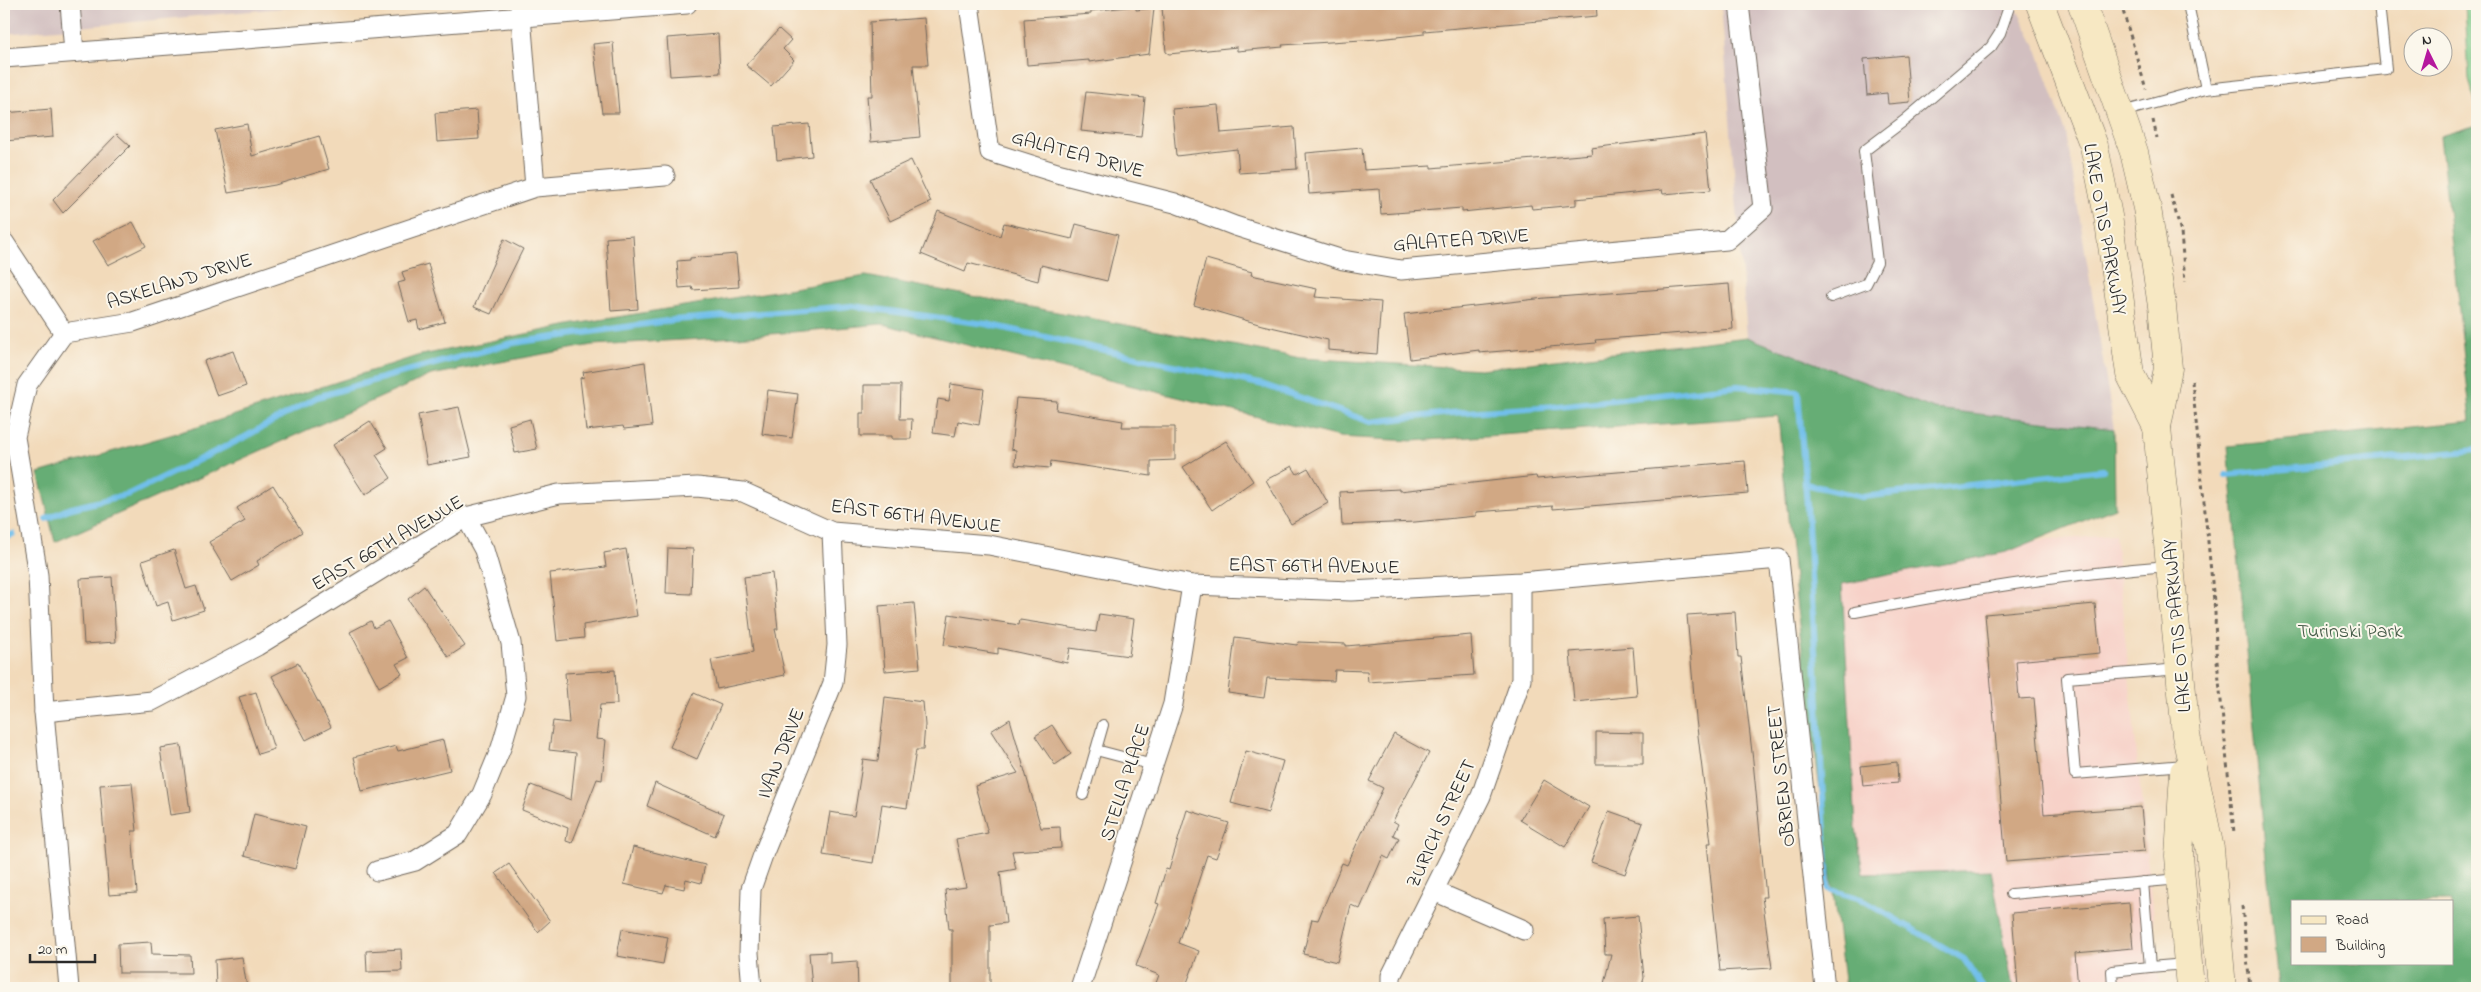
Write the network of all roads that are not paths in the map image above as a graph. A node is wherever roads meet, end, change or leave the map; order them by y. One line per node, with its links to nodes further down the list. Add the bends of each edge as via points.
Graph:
1 (70, 4): 11 (street)
2 (687, 4): 10 (street)
3 (969, 4): 4 (street, GALATEA DRIVE, via 990,152 1175,203 1235,226 1343,260 1401,270 1727,240 1763,208)
4 (1739, 4)
5 (2010, 4): 19 (lane, via 2000,33 1991,47 1864,151 1877,262 1866,284)
6 (2040, 4): 17 (main road, LAKE OTIS PARKWAY, via 2094,146)
7 (2082, 4): 14 (main road, LAKE OTIS PARKWAY)
8 (2188, 4): 13 (lane)
9 (2379, 4): 13 (lane, via 2386,69)
10 (521, 11): 11 (street); 16 (street)
11 (74, 52): 12 (street)
12 (4, 58)
13 (2206, 89): 14 (lane)
14 (2120, 113): 20 (main road, LAKE OTIS PARKWAY, via 2134,152 2147,208)
15 (665, 176): 16 (street, ASKELAND DRIVE)
16 (535, 187): 21 (street, ASKELAND DRIVE, via 132,322)
17 (2104, 194): 20 (main road, via 2115,199 2132,216 2146,292); 22 (main road, LAKE OTIS PARKWAY, via 2130,374)
18 (4, 242): 21 (street)
19 (1831, 297)
20 (2162, 306): 22 (main road, LAKE OTIS PARKWAY, via 2168,368)
21 (64, 333): 31 (street, via 27,385 15,436 38,576)
22 (2157, 427): 26 (main road, LAKE OTIS PARKWAY)
23 (466, 517): 24 (street, EAST 66TH AVENUE, via 560,494 697,486 743,492); 31 (street, EAST 66TH AVENUE, via 257,646 152,701); 38 (street, via 484,550 511,643 516,696 501,748 482,794 458,834 415,861)
24 (832, 532): 28 (street, EAST 66TH AVENUE, via 989,545); 47 (street, IVAN DRIVE, via 837,645 833,683 751,889 749,954)
25 (1779, 559): 27 (street, EAST 66TH AVENUE); 50 (street, OBRIEN STREET)
26 (2172, 566): 29 (lane, via 1975,589); 30 (main road, LAKE OTIS PARKWAY)
27 (1521, 582): 28 (street, EAST 66TH AVENUE, via 1351,591); 41 (street, ZURICH STREET, via 1521,680 1481,796)
28 (1192, 585): 35 (street, STELLA PLACE, via 1172,704)
29 (1855, 612)
30 (2181, 669): 33 (main road, LAKE OTIS PARKWAY); 36 (lane, via 2067,678 2075,774)
31 (44, 712): 46 (street)
32 (1103, 725): 34 (lane)
33 (2186, 736): 36 (main road, LAKE OTIS PARKWAY); 52 (main road, LAKE OTIS PARKWAY, via 2210,849)
34 (1096, 750): 35 (lane); 37 (lane)
35 (1153, 765): 48 (street, STELLA PLACE)
36 (2185, 765): 39 (main road, LAKE OTIS PARKWAY)
37 (1083, 795)
38 (376, 870)
39 (2181, 879): 40 (lane); 45 (main road, LAKE OTIS PARKWAY)
40 (2143, 882): 42 (lane); 44 (lane)
41 (1434, 891): 43 (street); 49 (street, ZURICH STREET, via 1391,976)
42 (2011, 894)
43 (1524, 930)
44 (2150, 967): 45 (lane); 51 (lane, via 2112,971)
45 (2189, 976)
46 (68, 988)
47 (752, 988)
48 (1080, 988)
49 (1391, 988)
50 (1825, 988)
51 (2113, 988)
52 (2222, 988)

